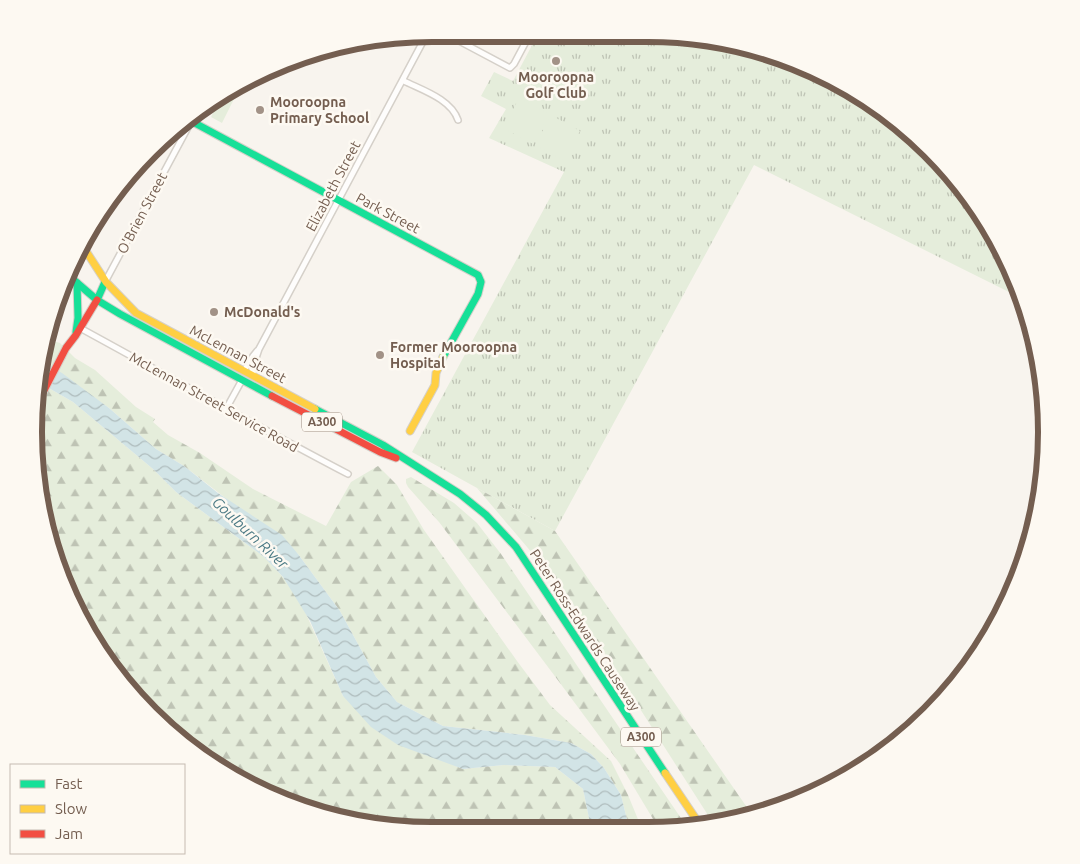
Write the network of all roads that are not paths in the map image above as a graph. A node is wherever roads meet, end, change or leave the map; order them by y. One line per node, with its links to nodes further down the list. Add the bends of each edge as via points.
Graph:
1 (423, 42): 4 (street, Elizabeth Street)
2 (461, 42): 3 (street, via 510,68)
3 (526, 42)
4 (404, 81): 5 (street, via 451,107); 8 (street, Elizabeth Street)
5 (458, 120)
6 (197, 122): 8 (main road, Park Street)
7 (186, 130): 11 (street, O'Brien Street)
8 (339, 200): 16 (street, Elizabeth Street); 22 (main road, Park Street, via 477,274 481,282 479,292 437,370 435,385)
9 (87, 253): 11 (main road, McLennan Street / A300)
10 (73, 280): 12 (main road, McLennan Street / A300)
11 (105, 282): 13 (main road); 17 (main road, McLennan Street / A300, via 136,313)
12 (77, 283): 13 (main road, McLennan Street / A300); 15 (main road, via 78,318)
13 (97, 300): 14 (main road); 19 (main road, McLennan Street / A300)
14 (80, 328): 15 (main road); 21 (street, McLennan Street Service Road)
15 (74, 337): 20 (main road)
16 (259, 349): 17 (street, Elizabeth Street); 18 (street, Elizabeth Street, via 252,370)
17 (244, 371): 18 (main road, McLennan Street / A300); 19 (main road, Elizabeth Street)
18 (257, 378): 23 (main road, McLennan Street / A300, via 383,445)
19 (242, 380): 21 (street, Elizabeth Street); 23 (main road, McLennan Street / A300, via 380,452)
20 (45, 388)
21 (226, 409): 25 (street, McLennan Street Service Road)
22 (410, 431)
23 (404, 460): 24 (main road, McLennan Street / A300)
24 (425, 472): 26 (main road, Peter Ross-Edwards Causeway / A300, via 475,504 516,547)
25 (348, 474)
26 (696, 818)

